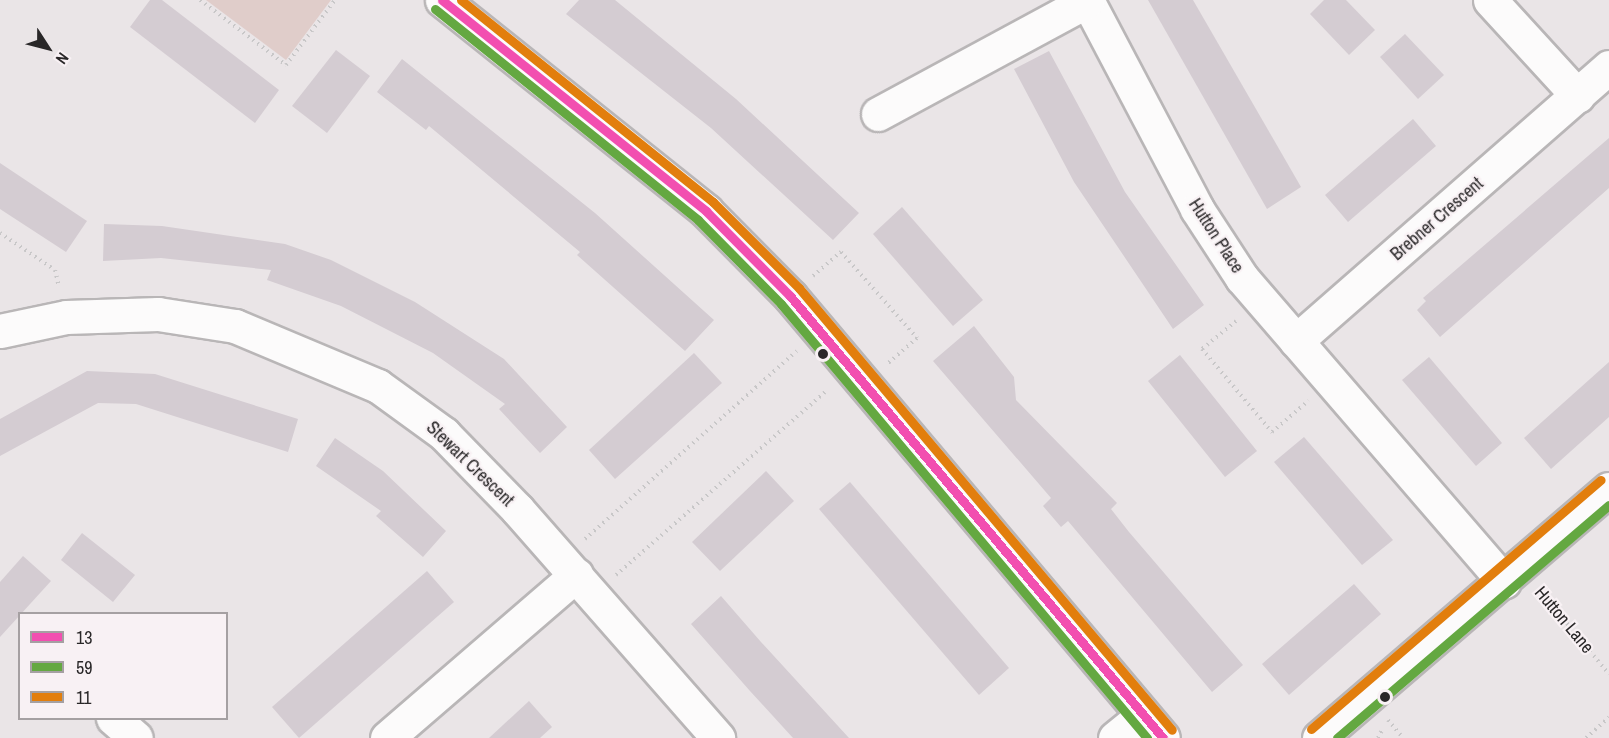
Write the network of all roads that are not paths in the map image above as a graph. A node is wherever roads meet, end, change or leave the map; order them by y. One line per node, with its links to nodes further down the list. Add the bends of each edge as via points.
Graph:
1 (442, 0): 13 (street, via 706,210 790,296 859,375)
2 (1087, 0): 6 (street); 8 (street, Hutton Place, via 1197,209)
3 (1490, 0): 5 (street)
4 (1609, 67): 5 (street, Brebner Crescent)
5 (1578, 96): 8 (street, Brebner Crescent)
6 (878, 114)
7 (0, 332): 11 (street, Stewart Crescent, via 66,317 158,314 235,327 378,386 444,434)
8 (1296, 341): 10 (street, Hutton Place)
9 (1609, 489): 10 (street)
10 (1512, 574): 18 (street)
11 (577, 577): 15 (street); 16 (street, Stewart Crescent)
12 (115, 720): 14 (street)
13 (1153, 726): 17 (street)
14 (136, 738)
15 (387, 738)
16 (718, 738)
17 (1115, 738)
18 (1319, 738)

